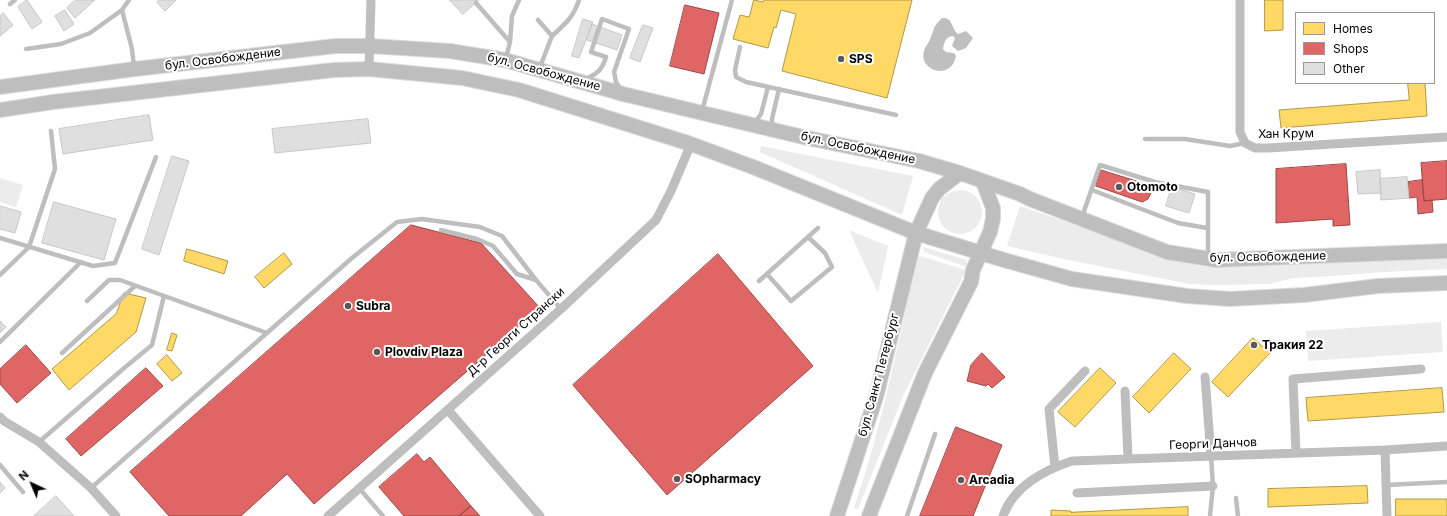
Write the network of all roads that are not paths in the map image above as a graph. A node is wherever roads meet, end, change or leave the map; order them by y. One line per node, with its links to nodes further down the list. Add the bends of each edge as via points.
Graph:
1 (15, 0): 9 (lane)
2 (129, 0): 10 (lane)
3 (371, 0): 14 (street)
4 (519, 0): 13 (lane, via 512,16)
5 (579, 0): 12 (lane, via 568,22)
6 (732, 0): 27 (lane)
7 (1240, 0): 34 (street, Хан Крум, via 1240,132)
8 (476, 3): 13 (lane)
9 (10, 4)
10 (122, 10): 16 (lane, via 90,33 61,44); 18 (lane, via 132,49)
11 (538, 20): 12 (lane)
12 (552, 36): 20 (lane)
13 (510, 42): 17 (lane)
14 (370, 46): 17 (main road, бул. Освобождение, via 450,51); 18 (main road, бул. Освобождение, via 336,46); 19 (street)
15 (740, 47): 23 (lane, via 736,77)
16 (26, 49)
17 (505, 60): 20 (main road, бул. Освобождение)
18 (134, 69): 22 (main road, бул. Освобождение)
19 (370, 69): 26 (main road, бул. Освобождение, via 334,70); 35 (main road, бул. Освобождение, via 462,78 519,90)
20 (539, 69): 21 (main road, бул. Освобождение)
21 (582, 81): 25 (main road, бул. Освобождение); 25 (lane, via 602,69 606,57 591,52 602,20 629,29 614,72)
22 (0, 87)
23 (768, 87): 24 (lane); 29 (lane, via 761,114)
24 (779, 89): 28 (lane); 30 (lane)
25 (623, 94): 27 (main road, бул. Освобождение)
26 (0, 110)
27 (701, 112): 29 (main road, бул. Освобождение)
28 (896, 115)
29 (752, 124): 30 (main road, бул. Освобождение)
30 (772, 130): 37 (main road, бул. Освобождение, via 919,161)
31 (51, 131): 47 (lane, via 56,169)
32 (1447, 136): 34 (street, Хан Крум, via 1268,148 1255,148)
33 (1145, 139): 34 (lane, via 1185,139 1230,146)
34 (1245, 143)
35 (691, 144): 44 (main road, бул. Освобождение); 60 (street, Д-р Георги Странски, via 656,220)
36 (156, 157): 51 (lane, via 115,263 93,266)
37 (960, 173): 38 (main road, бул. Освобождение); 44 (main road, бул. Санкт Петербург, via 939,189 932,198)
38 (983, 182): 40 (main road, бул. Освобождение); 49 (main road, via 993,208 993,219)
39 (1092, 190): 40 (lane); 42 (lane, via 1178,223); 42 (lane, via 1100,165 1155,182 1208,192)
40 (1081, 219): 50 (main road, бул. Освобождение, via 1167,252)
41 (818, 228): 45 (lane)
42 (1207, 228): 50 (lane)
43 (441, 230): 54 (lane, via 477,239 492,246 518,274)
44 (916, 233): 49 (main road, бул. Освобождение); 91 (main road, бул. Санкт Петербург, via 876,397)
45 (808, 237): 52 (lane); 52 (lane, via 825,253 832,267 791,301)
46 (0, 238): 47 (lane)
47 (29, 247): 51 (lane); 53 (lane)
48 (1447, 251): 50 (main road, бул. Освобождение, via 1216,260)
49 (981, 253): 56 (main road, via 1072,279 1187,296 1230,299 1378,286); 92 (main road, via 972,270 971,282 925,373)
50 (1208, 258)
51 (81, 262): 62 (lane)
52 (766, 274): 55 (lane)
53 (0, 275)
54 (536, 280): 60 (lane); 61 (lane, via 502,236 480,227 422,219 397,222)
55 (759, 281)
56 (1447, 283)
57 (135, 286): 58 (lane); 59 (lane, via 120,280 109,280); 63 (lane)
58 (164, 296): 61 (lane); 71 (lane, via 152,345)
59 (87, 301)
60 (561, 309): 68 (street, Д-р Георги Странски)
61 (267, 333): 82 (lane)
62 (0, 342)
63 (62, 353)
64 (1421, 369): 74 (street, via 1293,379)
65 (1085, 370): 78 (street, via 1050,409)
66 (1205, 377): 75 (street)
67 (1125, 391): 76 (street)
68 (448, 410): 83 (street, Д-р Георги Странски); 90 (street)
69 (0, 416): 71 (street)
70 (935, 434): 93 (lane)
71 (39, 442): 82 (street)
72 (1447, 446): 73 (street, Георги Данчов)
73 (1385, 450): 74 (street, Георги Данчов); 80 (street)
74 (1296, 453): 75 (street, Георги Данчов)
75 (1211, 456): 76 (street, Георги Данчов); 81 (lane)
76 (1128, 458): 78 (street, Георги Данчов, via 1072,461)
77 (0, 465): 84 (lane)
78 (1055, 467): 94 (street, Георги Данчов, via 1023,486 1006,507)
79 (1447, 482): 80 (lane)
80 (1386, 485): 97 (street)
81 (1213, 486): 85 (street); 95 (lane)
82 (92, 488): 87 (street)
83 (359, 488): 88 (street, Д-р Георги Странски); 89 (lane)
84 (23, 492)
85 (1077, 493)
86 (1236, 498): 96 (lane)
87 (116, 516)
88 (328, 516)
89 (383, 516)
90 (540, 516)
91 (837, 516)
92 (869, 516)
93 (907, 516)
94 (1003, 516)
95 (1210, 516)
96 (1238, 516)
97 (1387, 516)

